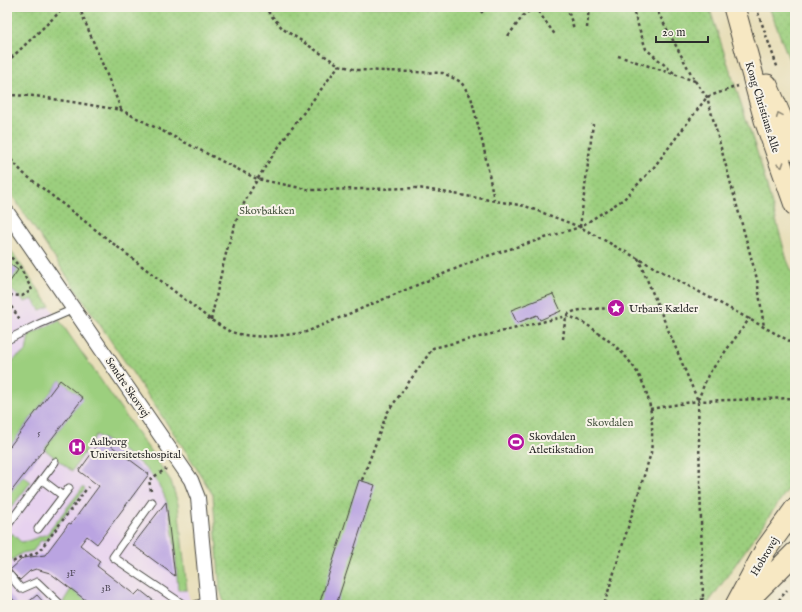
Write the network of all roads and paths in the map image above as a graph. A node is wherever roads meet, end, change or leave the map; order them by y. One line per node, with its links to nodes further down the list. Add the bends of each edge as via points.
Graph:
1 (65, 7): 18 (path)
2 (79, 7): 26 (path)
3 (264, 7): 19 (path, via 282,29)
4 (486, 7): 12 (path)
5 (534, 7): 15 (path); 16 (path)
6 (567, 7): 14 (path)
7 (589, 7): 13 (path)
8 (632, 7): 21 (path, via 646,49)
9 (655, 7): 22 (path)
10 (734, 7): 28 (street, Kong Christians Alle, one-way to 10); 32 (street, Kong Christians Alle, one-way to 32, via 765,120)
11 (756, 7): 20 (path)
12 (481, 13)
13 (587, 28)
14 (574, 29)
15 (508, 36)
16 (556, 36)
17 (618, 56): 21 (path)
18 (7, 62)
19 (339, 65): 30 (path); 31 (path, via 357,70 443,74 460,82 471,97)
20 (779, 72)
21 (675, 74): 22 (path)
22 (696, 81): 25 (path)
23 (742, 85): 25 (path)
24 (7, 95): 26 (path, via 35,96)
25 (707, 97): 34 (path, via 654,168 624,199); 44 (path, via 757,279)
26 (121, 110): 30 (path)
27 (593, 124): 34 (path)
28 (795, 150)
29 (7, 155): 43 (path, via 23,173)
30 (257, 179): 31 (path, via 311,190 419,188); 43 (path, via 239,214 229,242)
31 (494, 200): 34 (path, via 525,206)
32 (795, 205)
33 (7, 212): 40 (street, Søndre Skovvej)
34 (580, 227): 36 (path); 43 (path, via 480,258 306,332 283,336 251,336 229,331)
35 (7, 253): 38 (path, via 20,267 32,290 22,296)
36 (638, 258): 42 (path); 50 (path)
37 (7, 292): 38 (path)
38 (11, 295): 45 (path, via 8,302)
39 (616, 308): 41 (path, via 585,309 571,312)
40 (74, 309): 45 (lane); 52 (street, Søndre Skovvej)
41 (567, 316): 46 (path); 51 (path, via 582,320 630,360 642,381); 56 (path, via 433,348 387,413)
42 (750, 318): 44 (path); 50 (path, via 708,375)
43 (211, 320)
44 (764, 327): 48 (path)
45 (27, 330): 47 (lane)
46 (563, 339)
47 (7, 340)
48 (795, 344)
49 (795, 398): 50 (path)
50 (698, 401): 51 (path); 67 (path)
51 (650, 409): 71 (path, via 653,431 651,454)
52 (177, 460): 55 (path); 68 (street, Søndre Skovvej, via 191,480 198,498)
53 (55, 462): 54 (lane)
54 (42, 480): 58 (lane); 61 (lane)
55 (149, 480)
56 (362, 480)
57 (69, 488): 58 (lane)
58 (63, 496): 62 (lane)
59 (152, 502): 70 (lane, via 113,557)
60 (795, 509): 74 (street, Hobrovej, via 766,549)
61 (7, 526)
62 (38, 529)
63 (795, 544): 64 (street)
64 (790, 558): 75 (street, Hobrovej)
65 (7, 572): 69 (lane, via 21,589 37,582)
66 (790, 587): 76 (path)
67 (703, 599): 72 (path); 73 (path)
68 (203, 604)
69 (61, 605)
70 (184, 605)
71 (604, 605)
72 (690, 605)
73 (710, 605)
74 (736, 605)
75 (743, 605)
76 (775, 605)

